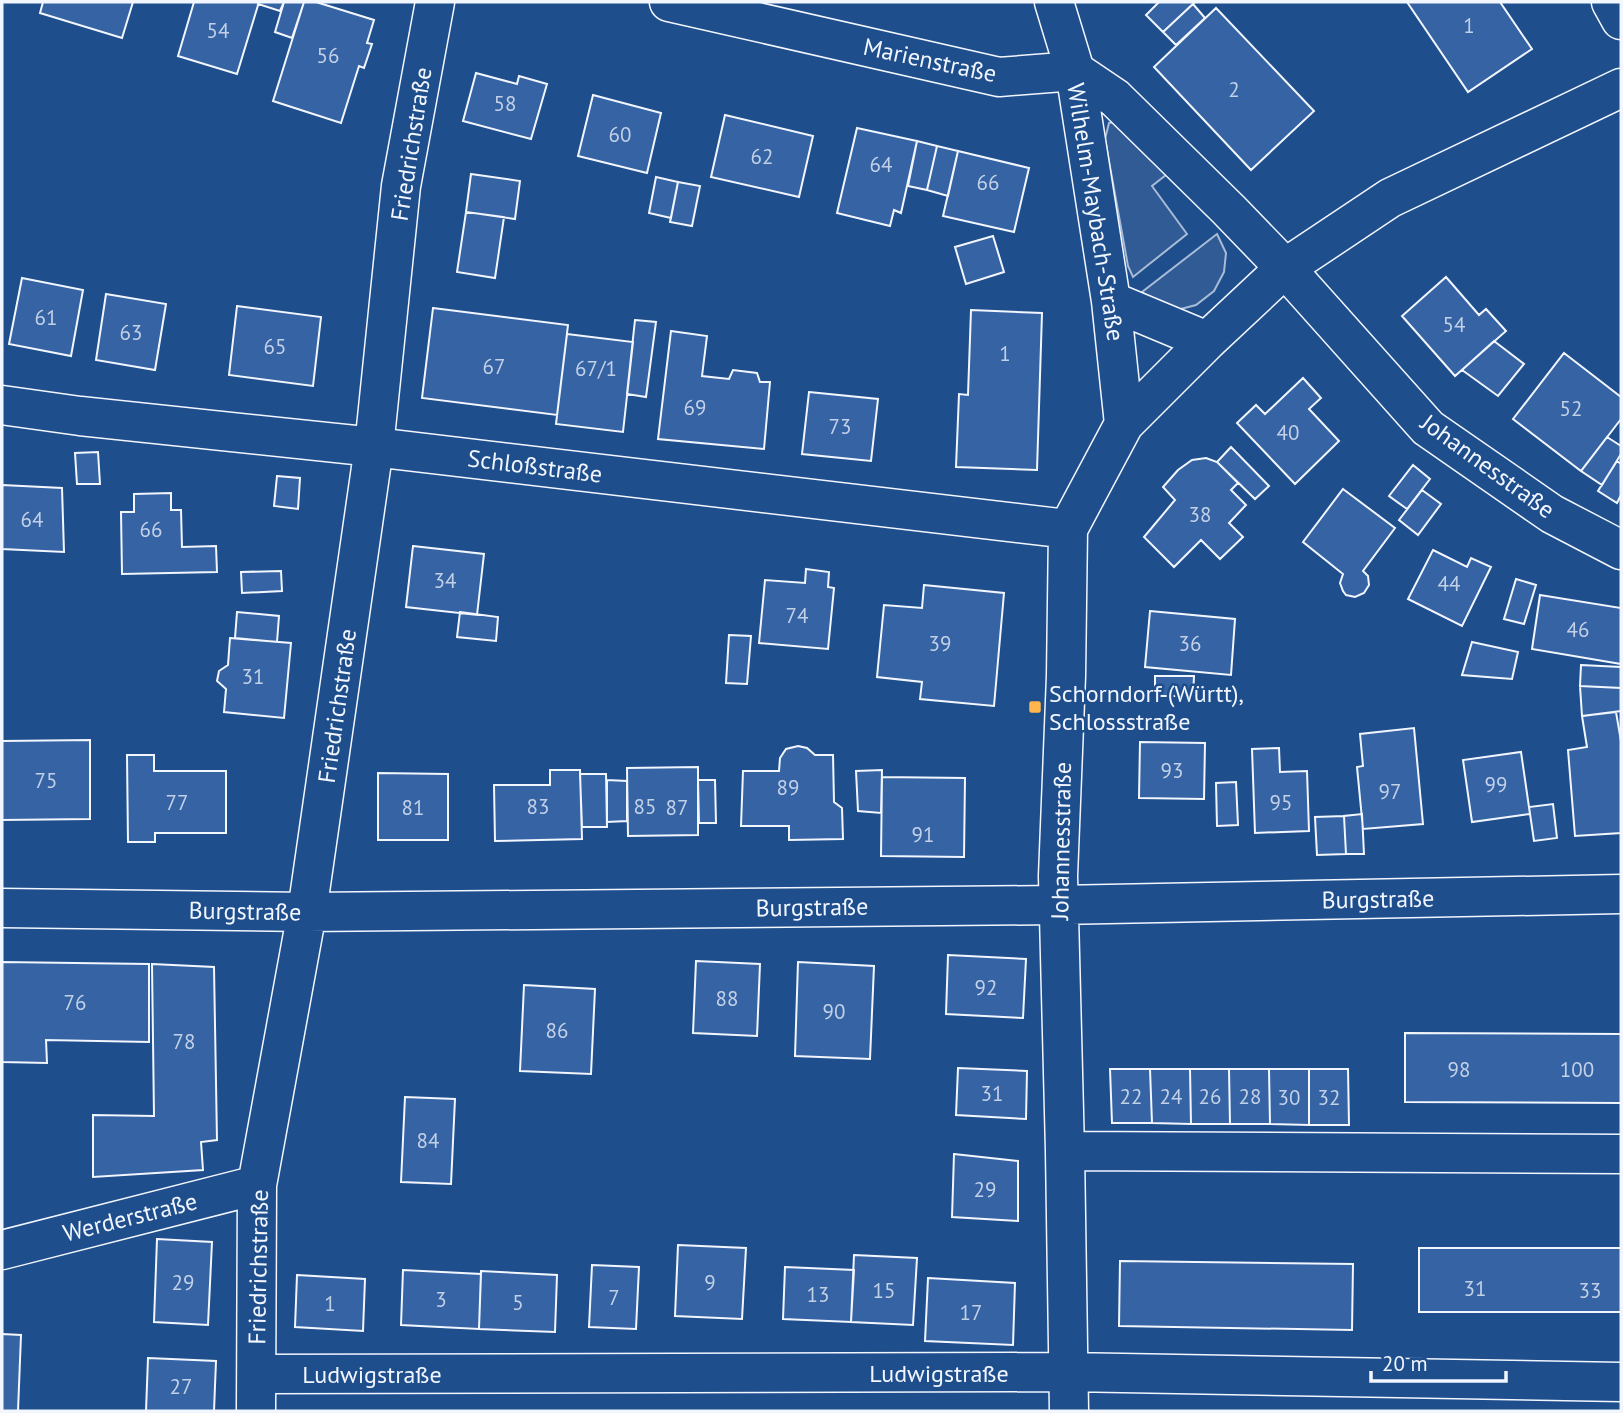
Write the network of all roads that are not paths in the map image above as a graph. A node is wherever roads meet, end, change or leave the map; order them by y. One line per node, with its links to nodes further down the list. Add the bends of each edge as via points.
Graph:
1 (435, 2): 13 (street, Friedrichstraße, via 401,186)
2 (668, 2): 6 (street, Marienstraße, via 999,77)
3 (1054, 2): 6 (street, Wilhelm-Maybach-Straße)
4 (1611, 2): 5 (street)
5 (1621, 20)
6 (1074, 71): 8 (street, via 1115,99); 9 (street, Wilhelm-Maybach-Straße)
7 (1621, 88): 8 (street, Johannesstraße, via 1390,198)
8 (1285, 268): 10 (street, Johannesstraße); 15 (street, Johannesstraße, via 1428,428 1552,514)
9 (1111, 301): 10 (street); 12 (street, Wilhelm-Maybach-Straße)
10 (1207, 341): 12 (street, Johannesstraße)
11 (2, 405): 13 (street, Schloßstraße)
12 (1124, 424): 14 (street, Johannesstraße)
13 (374, 447): 14 (street, Schloßstraße); 19 (street, Friedrichstraße)
14 (1069, 529): 17 (street, Johannesstraße)
15 (1621, 550)
16 (1621, 894): 17 (street, Burgstraße)
17 (1058, 905): 19 (street, Burgstraße); 20 (street, Johannesstraße)
18 (2, 908): 19 (street, Burgstraße)
19 (307, 912): 22 (street, Friedrichstraße)
20 (1065, 1152): 21 (street); 24 (street, Johannesstraße)
21 (1621, 1154)
22 (257, 1185): 23 (street, Werderstraße); 26 (street, Friedrichstraße)
23 (2, 1250)
24 (1068, 1373): 25 (street, Ludwigstraße); 26 (street, Ludwigstraße); 27 (street, Johannesstraße)
25 (1621, 1382)
26 (257, 1393)
27 (1069, 1411)

